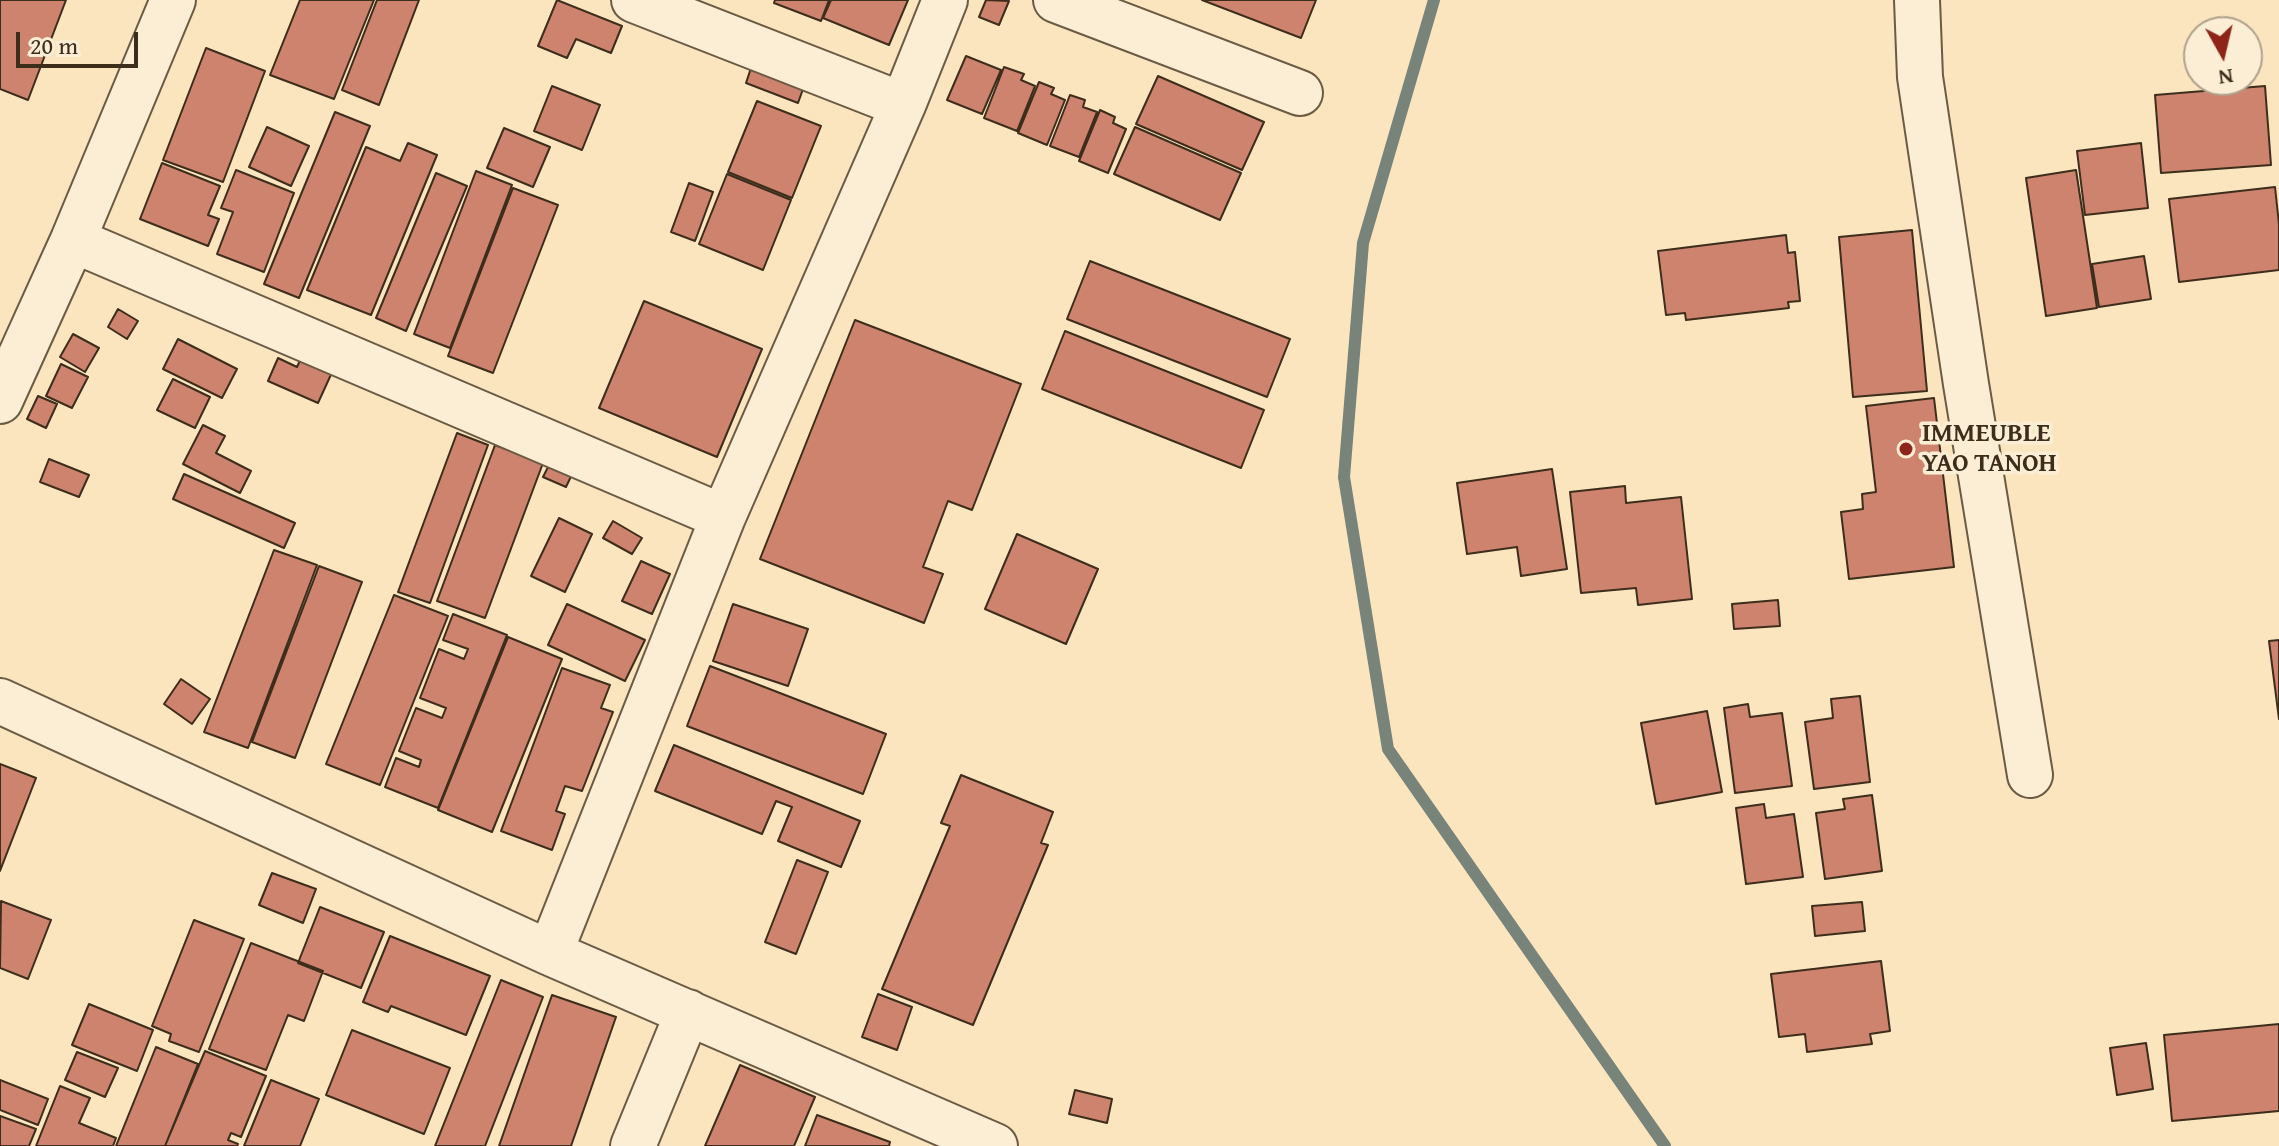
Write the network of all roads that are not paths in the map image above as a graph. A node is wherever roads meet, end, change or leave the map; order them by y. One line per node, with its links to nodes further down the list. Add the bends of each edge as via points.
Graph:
1 (173, 0): 8 (street)
2 (634, 0): 7 (street)
3 (945, 0): 7 (street)
4 (1056, 0): 6 (street)
5 (1917, 0): 12 (street, via 1922,92)
6 (1300, 93)
7 (903, 105): 10 (street)
8 (73, 240): 9 (street); 10 (street)
9 (0, 401)
10 (723, 517): 13 (street)
11 (0, 701): 13 (street)
12 (2030, 775)
13 (550, 953): 14 (street)
14 (688, 1012): 15 (street); 16 (street)
15 (633, 1146)
16 (995, 1146)

